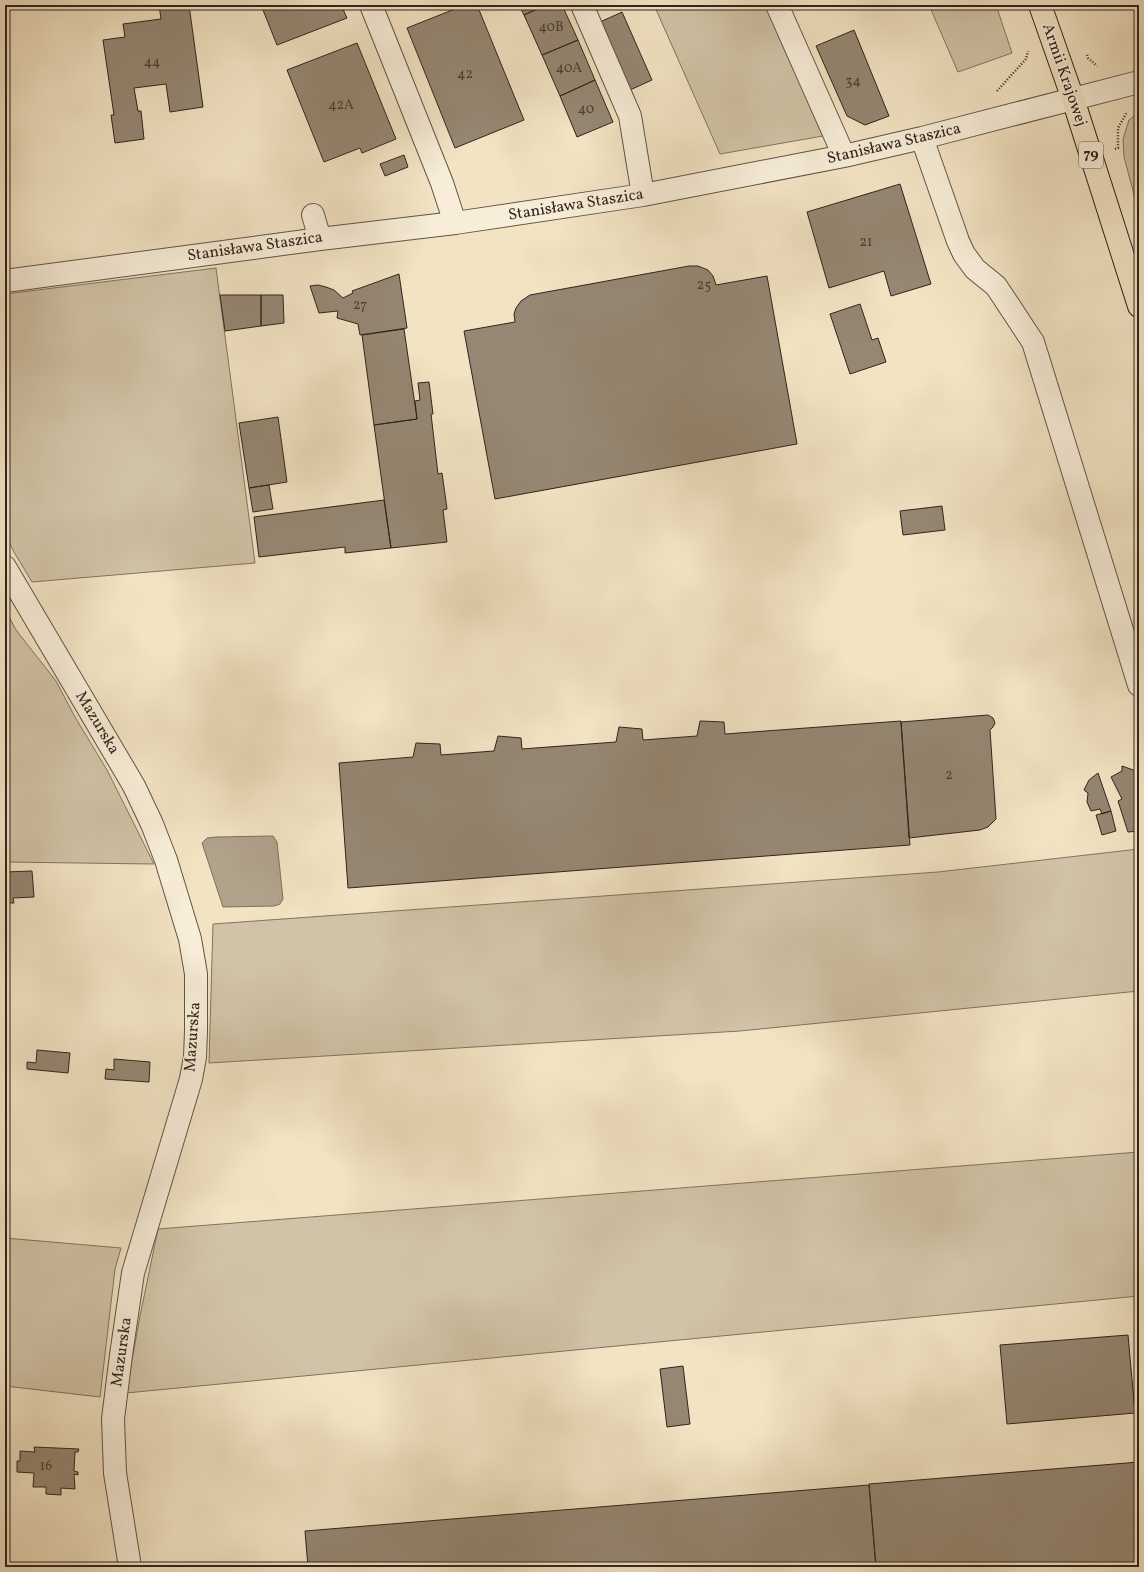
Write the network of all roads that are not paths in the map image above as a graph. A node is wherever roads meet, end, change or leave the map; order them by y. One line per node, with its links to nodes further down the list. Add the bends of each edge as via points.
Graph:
1 (371, 5): 11 (street)
2 (582, 5): 9 (street, via 630,116)
3 (777, 5): 8 (street)
4 (1040, 5): 6 (main road, Armii Krajowej / 79)
5 (1139, 82): 6 (street, Stanisława Staszica)
6 (1073, 99): 7 (street, Stanisława Staszica); 14 (main road, Armii Krajowej / 79)
7 (922, 138): 8 (street, Stanisława Staszica); 16 (street, via 964,254 975,269 996,286 1033,342)
8 (844, 156): 9 (street, Stanisława Staszica)
9 (643, 195): 11 (street, Stanisława Staszica)
10 (313, 215): 12 (street)
11 (456, 223): 12 (street, Stanisława Staszica)
12 (320, 239): 13 (street, Stanisława Staszica)
13 (5, 280)
14 (1139, 306)
15 (5, 567): 17 (street, Mazurska, via 134,786 152,824 190,939 196,974 194,1064 133,1273 113,1419 115,1473)
16 (1139, 685)
17 (130, 1567)

